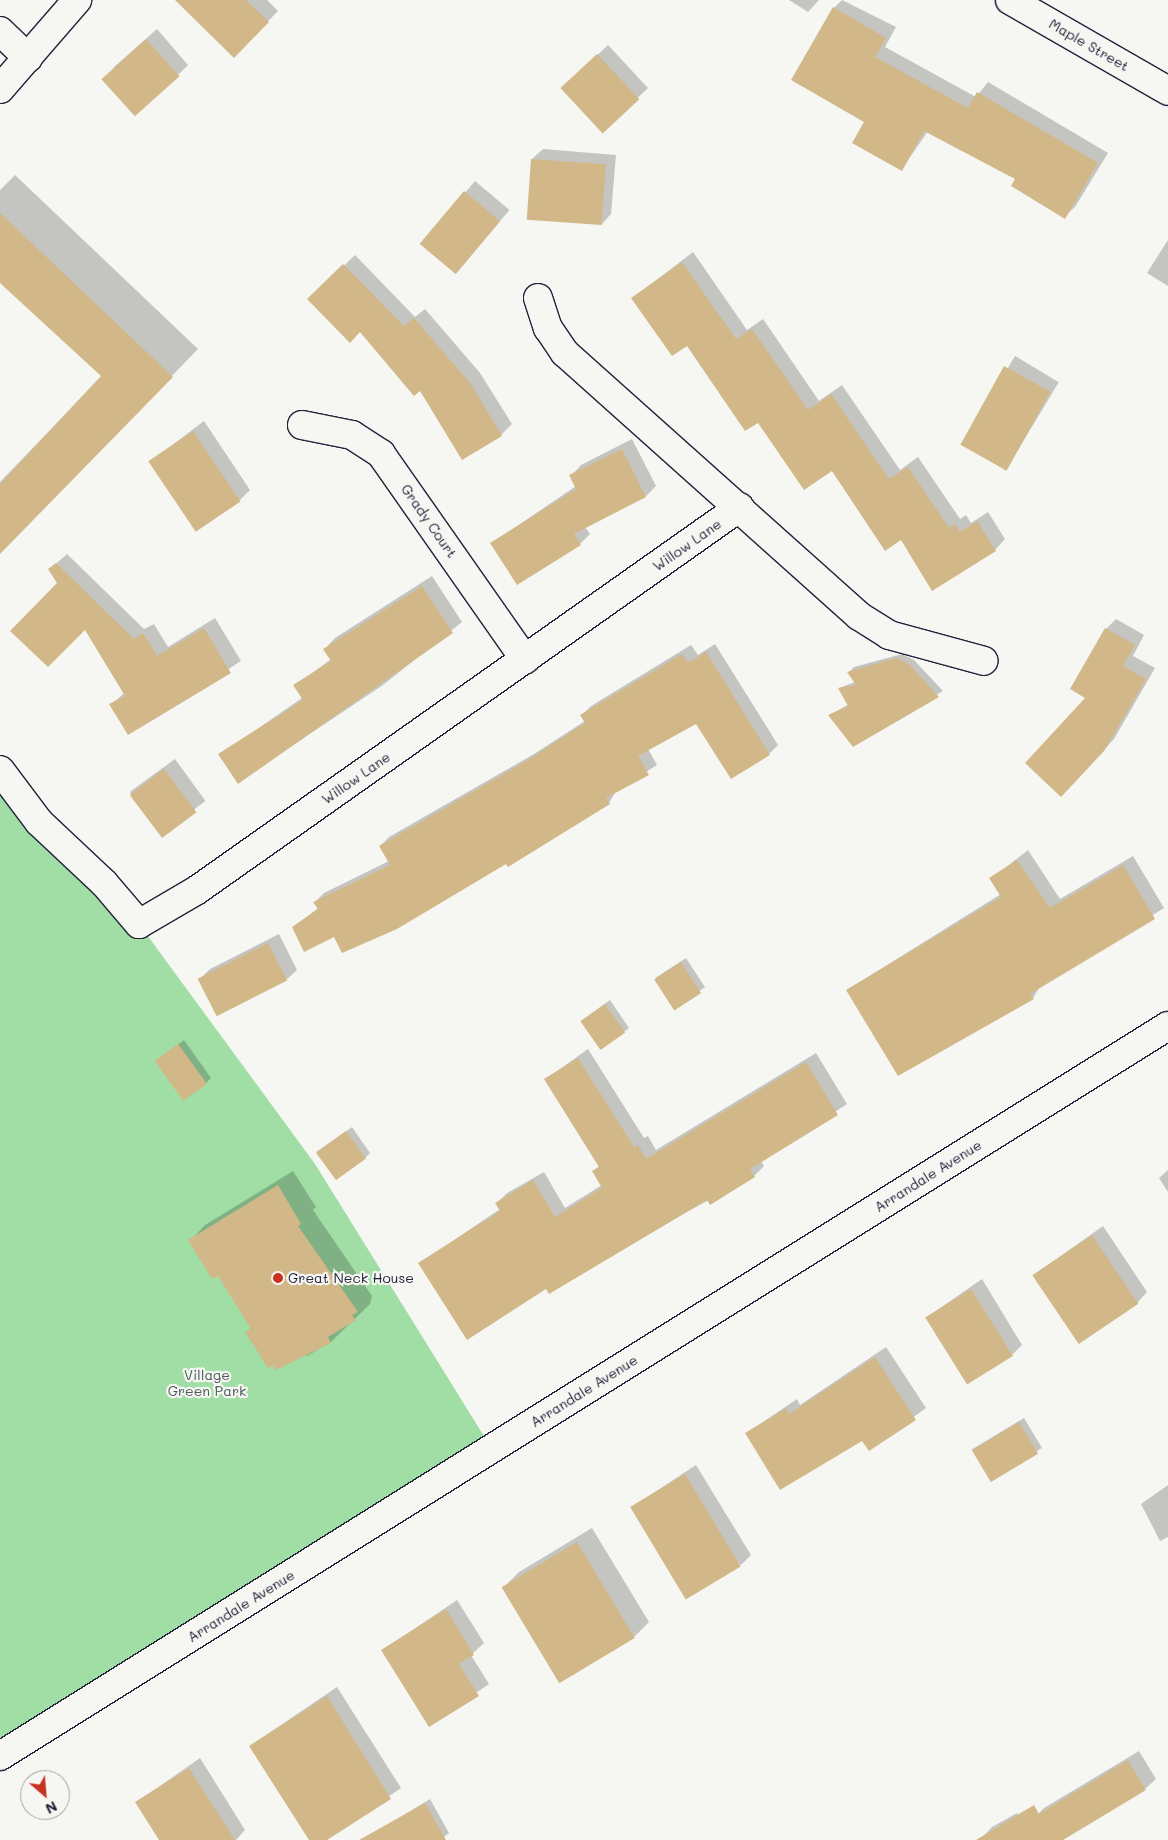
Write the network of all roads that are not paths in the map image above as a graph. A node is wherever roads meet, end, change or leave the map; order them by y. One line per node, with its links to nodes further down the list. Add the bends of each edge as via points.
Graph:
1 (77, 0): 4 (street)
2 (1010, 0): 6 (street, Maple Street)
3 (0, 31): 4 (street)
4 (28, 58): 5 (street)
5 (0, 89)
6 (1168, 91)
7 (538, 298): 9 (street, via 548,328 565,354)
8 (302, 425): 10 (street, Grady Court, via 352,436 381,454)
9 (740, 507): 10 (street, Willow Lane); 11 (street, via 859,616 889,635)
10 (525, 660): 12 (street, Willow Lane, via 197,890 139,924 104,883 39,822)
11 (984, 661)
12 (0, 770)
13 (1168, 1026): 14 (street, Arrandale Avenue)
14 (0, 1756)

